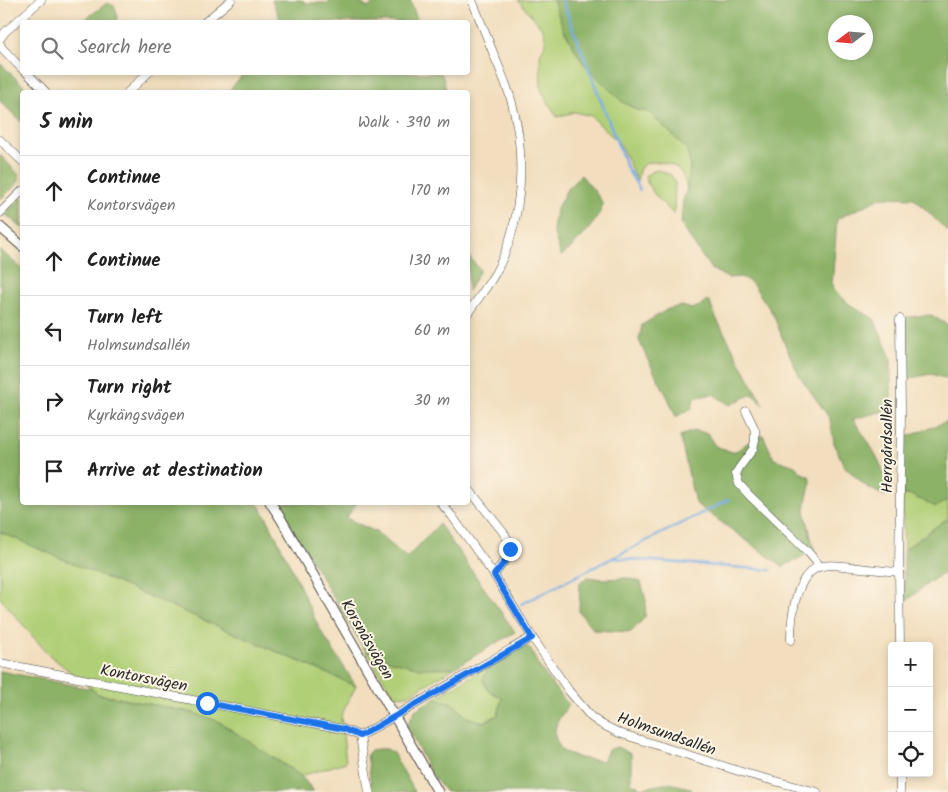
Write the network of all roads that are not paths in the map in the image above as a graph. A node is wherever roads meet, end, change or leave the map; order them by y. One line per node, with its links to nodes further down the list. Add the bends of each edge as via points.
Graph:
1 (41, 0): 5 (street)
2 (232, 0): 4 (street)
3 (472, 0): 18 (street, via 512,103 519,139 520,178 508,244 498,267)
4 (207, 20)
5 (0, 38)
6 (0, 44): 7 (street)
7 (20, 67)
8 (29, 75): 10 (street)
9 (146, 75): 11 (street)
10 (44, 90)
11 (130, 90)
12 (0, 140): 13 (street)
13 (20, 159)
14 (20, 193): 15 (street)
15 (0, 213)
16 (0, 227): 17 (street)
17 (20, 244)
18 (470, 310)
19 (900, 319): 25 (street, Herrgårdsallén)
20 (746, 411): 24 (street, via 755,430 755,440 736,474 739,484)
21 (470, 491): 26 (street, via 510,543 510,553)
22 (272, 505): 31 (street, Korsnäsvägen)
23 (443, 505): 26 (street, Holmsundsallén)
24 (820, 566): 25 (street); 28 (street, via 803,580 797,594)
25 (899, 572): 29 (street, Herrgårdsallén)
26 (494, 575): 27 (street, Holmsundsallén)
27 (532, 638): 31 (street); 36 (street, Holmsundsallén, via 585,711 607,727 748,774)
28 (790, 640)
29 (900, 642)
30 (0, 663): 32 (street, Kontorsvägen, via 344,729)
31 (395, 717): 32 (street); 35 (street, Korsnäsvägen)
32 (360, 736): 34 (street)
33 (900, 777): 37 (street)
34 (370, 792)
35 (438, 792)
36 (817, 792)
37 (900, 792)

